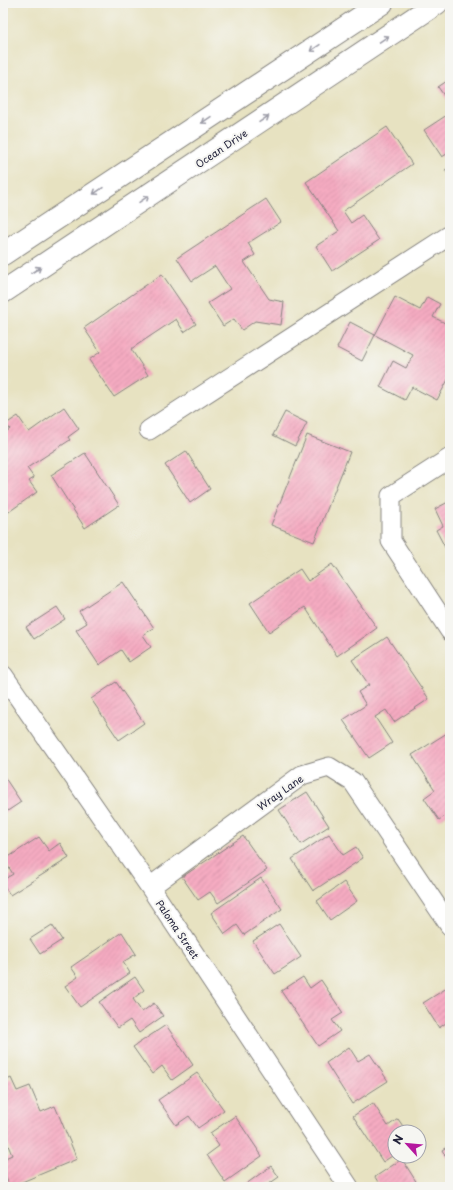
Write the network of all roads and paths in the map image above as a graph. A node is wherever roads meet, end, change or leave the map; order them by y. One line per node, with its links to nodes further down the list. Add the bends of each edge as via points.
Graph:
1 (382, 3): 3 (main road)
2 (437, 3): 4 (main road, Ocean Drive, one-way to 2)
3 (341, 30): 4 (main road); 6 (main road, one-way to 6)
4 (359, 56): 7 (main road, Ocean Drive, one-way to 4)
5 (450, 235): 8 (street)
6 (3, 254)
7 (3, 292)
8 (149, 430)
9 (450, 458): 10 (street, via 391,496 391,541)
10 (450, 631)
11 (3, 675): 12 (street, Paloma Street)
12 (150, 887): 13 (street, Wray Lane, via 302,775 329,767 353,782); 14 (street, Paloma Street)
13 (450, 926)
14 (349, 1187)

